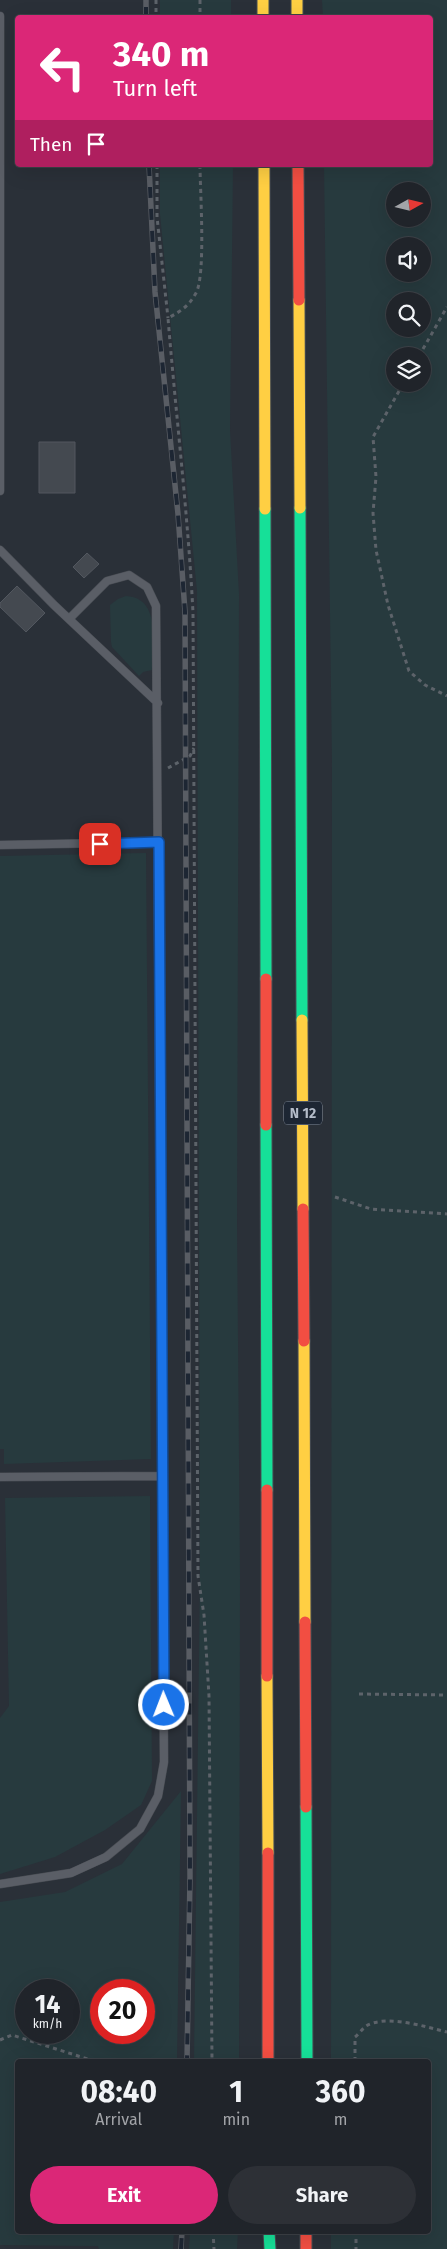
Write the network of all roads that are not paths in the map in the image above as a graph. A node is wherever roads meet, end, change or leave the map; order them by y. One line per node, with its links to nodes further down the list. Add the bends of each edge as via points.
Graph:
1 (263, 0): 3 (highway)
2 (296, 0): 4 (highway)
3 (263, 15)
4 (297, 15)
5 (0, 16): 8 (lane)
6 (264, 167): 18 (highway, N 12)
7 (298, 167): 19 (highway, N 12)
8 (1, 320): 9 (lane)
9 (0, 491)
10 (0, 550): 11 (lane)
11 (69, 619): 12 (lane); 12 (lane, via 106,581 129,575 147,587 156,606)
12 (158, 703): 13 (lane)
13 (159, 842): 14 (lane); 15 (lane)
14 (0, 845)
15 (161, 1476): 16 (lane); 17 (lane, via 164,1762 158,1796 140,1830 106,1857 72,1873)
16 (0, 1477)
17 (0, 1884)
18 (268, 2059)
19 (306, 2059)
20 (270, 2234): 22 (highway)
21 (306, 2234): 23 (highway)
22 (270, 2249)
23 (306, 2249)

